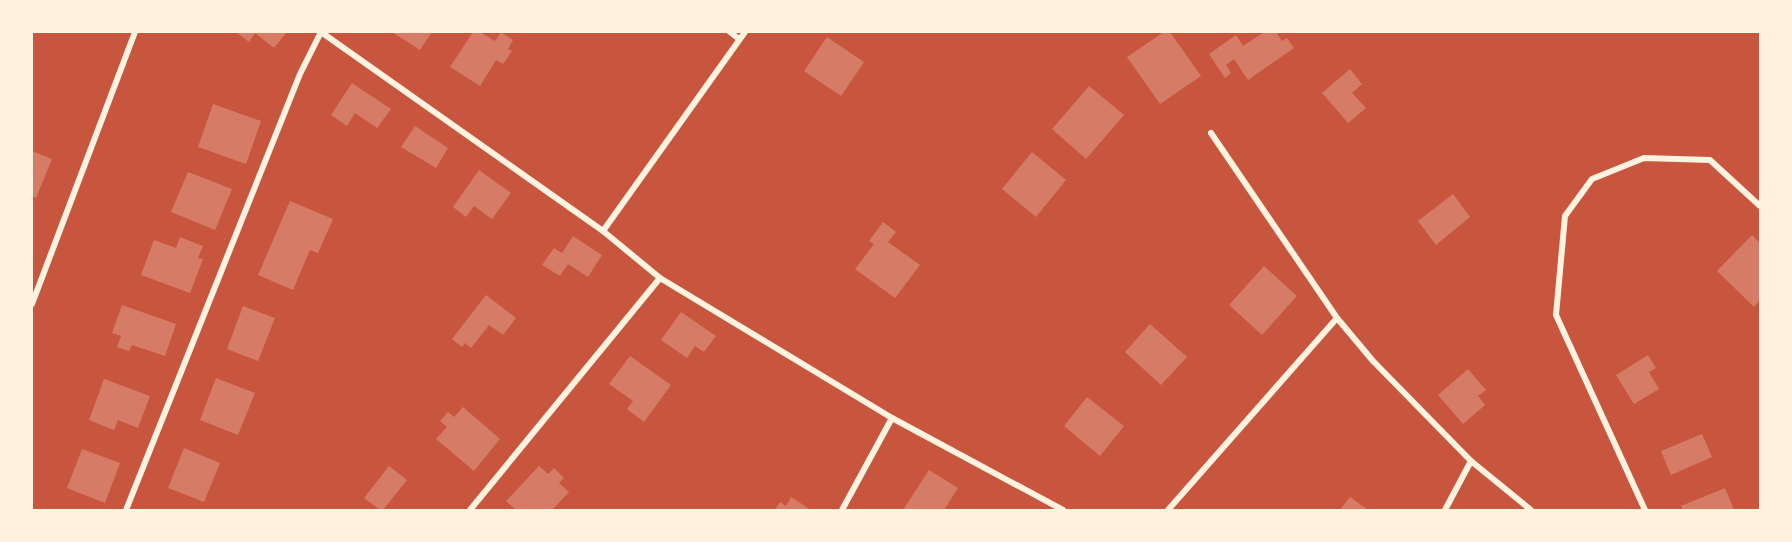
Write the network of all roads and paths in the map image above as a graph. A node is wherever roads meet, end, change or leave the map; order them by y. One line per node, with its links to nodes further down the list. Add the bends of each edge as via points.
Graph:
1 (135, 32): 10 (street)
2 (321, 32): 8 (street); 14 (street, via 300,74)
3 (730, 32): 5 (street)
4 (745, 32): 5 (street)
5 (739, 39): 8 (street)
6 (1211, 134): 11 (street)
7 (1761, 206): 21 (street, via 1710,160 1644,158 1592,179 1565,216 1556,315)
8 (603, 231): 9 (street)
9 (660, 278): 12 (street); 15 (street)
10 (32, 304)
11 (1336, 318): 13 (street); 18 (street)
12 (892, 418): 16 (street); 17 (street)
13 (1471, 461): 19 (street); 20 (street)
14 (126, 510)
15 (470, 510)
16 (842, 510)
17 (1063, 510)
18 (1168, 510)
19 (1445, 510)
20 (1531, 510)
21 (1645, 510)

